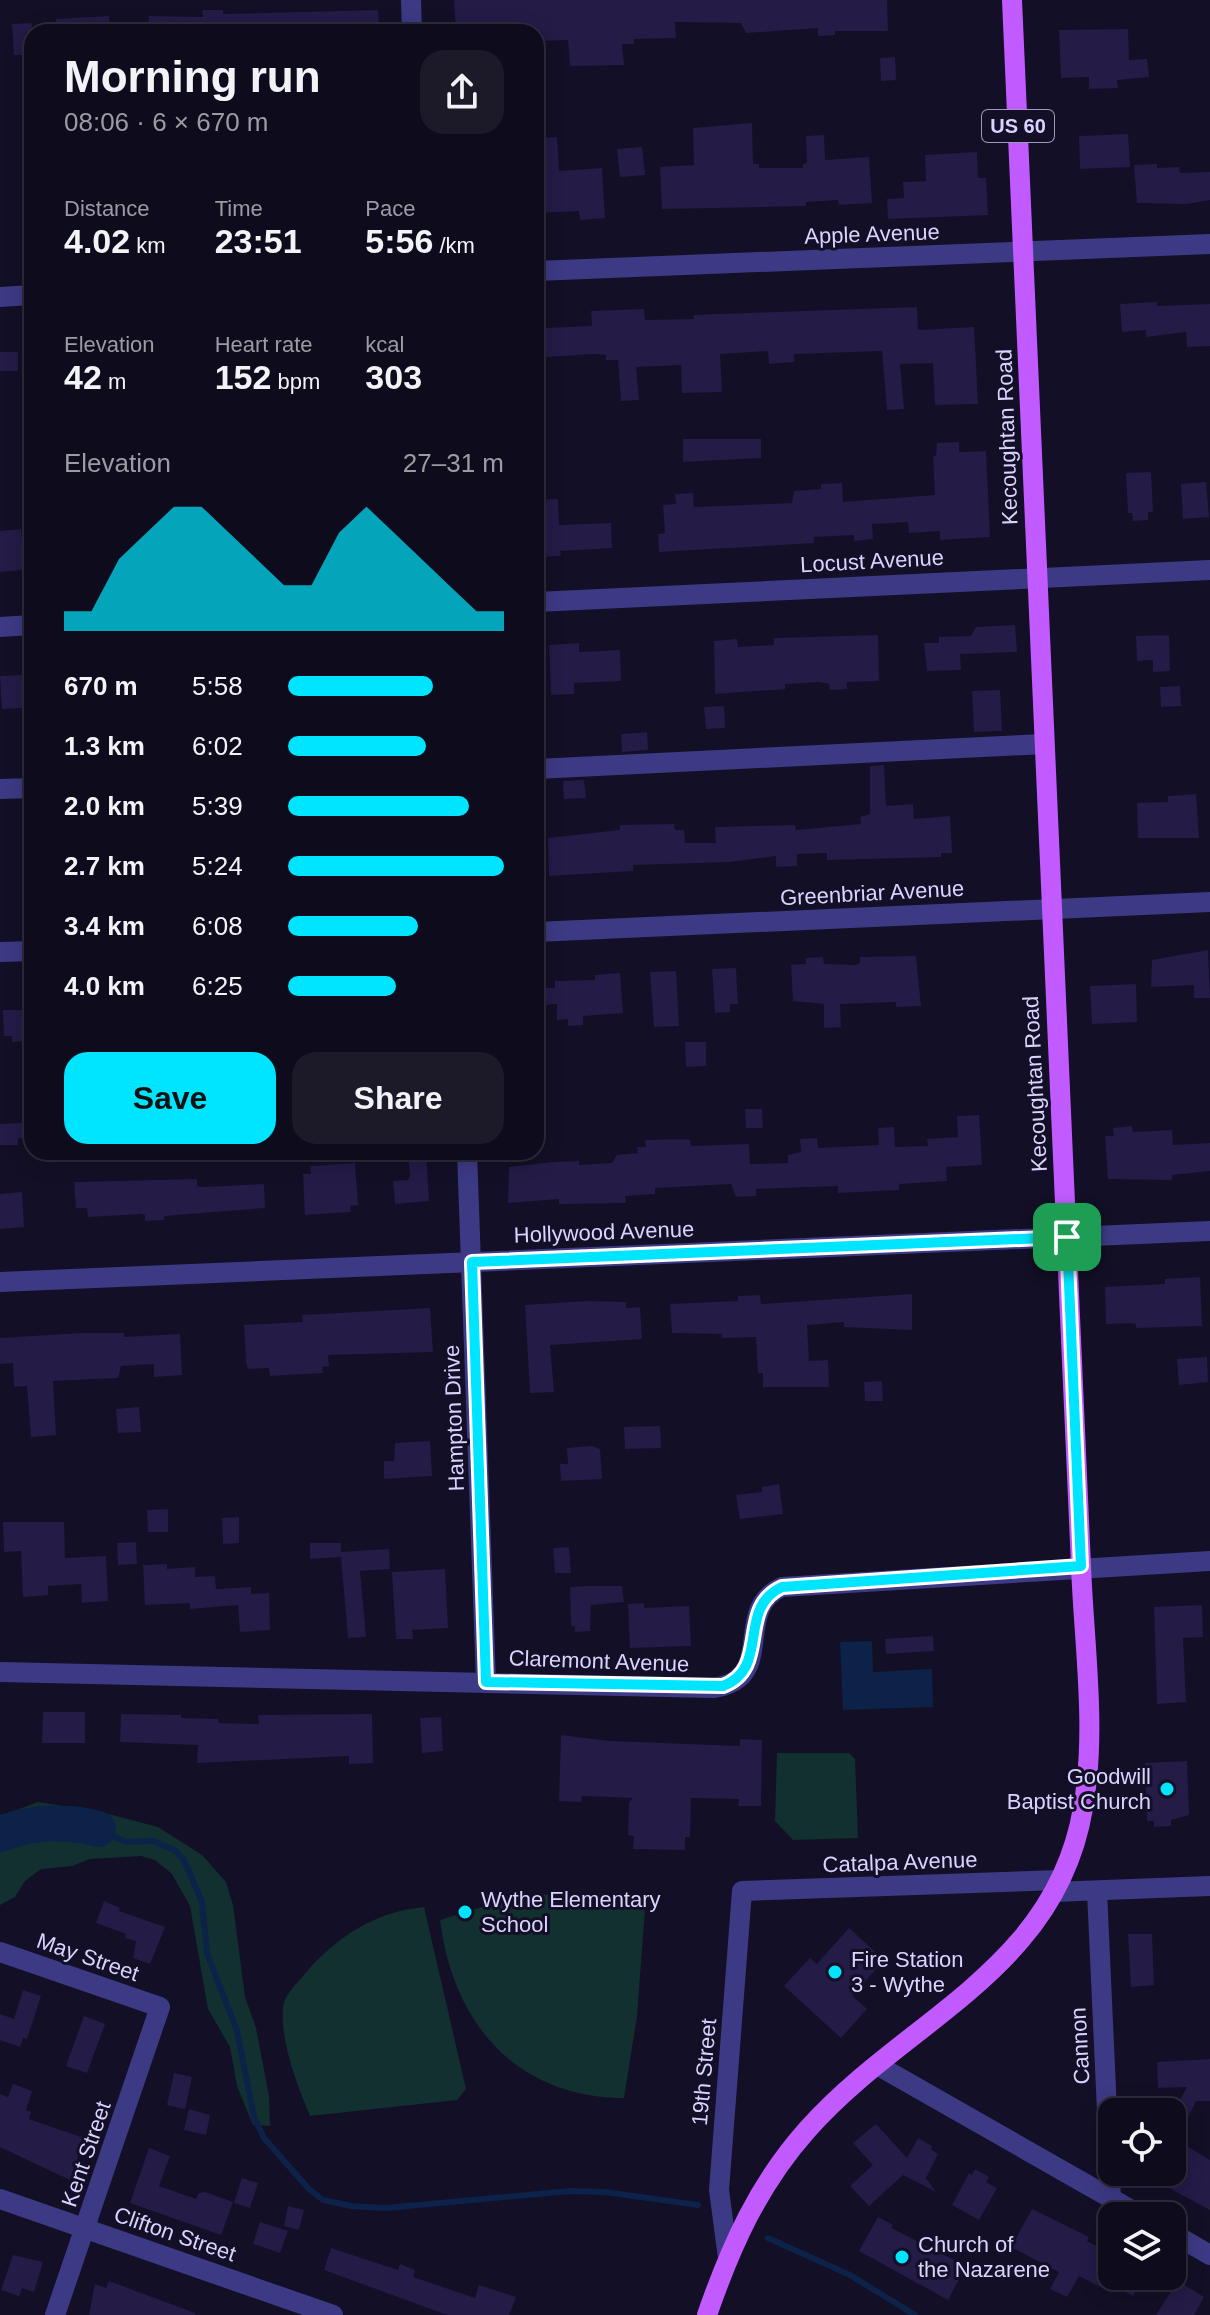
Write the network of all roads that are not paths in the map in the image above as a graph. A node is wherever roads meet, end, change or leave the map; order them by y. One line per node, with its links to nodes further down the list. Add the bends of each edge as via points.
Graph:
1 (411, 0): 3 (street)
2 (1012, 0): 5 (main road, Kecoughtan Road / US 60)
3 (412, 24)
4 (1210, 244): 5 (street, Apple Avenue)
5 (1023, 252): 6 (street, Apple Avenue); 10 (main road, Kecoughtan Road / US 60)
6 (544, 271)
7 (24, 296): 8 (street)
8 (0, 297)
9 (1210, 570): 10 (street, Locust Avenue)
10 (1037, 577): 11 (street, Locust Avenue); 14 (main road, Kecoughtan Road / US 60)
11 (544, 602)
12 (24, 626): 13 (street)
13 (0, 627)
14 (1044, 744): 15 (street); 19 (main road, Kecoughtan Road / US 60)
15 (544, 769)
16 (24, 788): 17 (street)
17 (0, 789)
18 (1210, 902): 19 (street, Greenbriar Avenue)
19 (1051, 908): 20 (street, Greenbriar Avenue); 25 (main road, Kecoughtan Road / US 60)
20 (544, 932)
21 (24, 951): 22 (street)
22 (0, 952)
23 (467, 1160): 26 (street, Hampton Drive)
24 (1210, 1231): 25 (street, Hollywood Avenue)
25 (1067, 1237): 26 (street, Hollywood Avenue); 29 (main road, Kecoughtan Road / US 60)
26 (472, 1262): 27 (street, Hollywood Avenue); 31 (street, Hampton Drive)
27 (0, 1282)
28 (1210, 1561): 29 (street, Claremont Avenue)
29 (1081, 1566): 31 (street, Claremont Avenue, via 782,1587 758,1607 748,1667 723,1686); 32 (main road, Kecoughtan Road / US 60, via 1088,1739 1084,1808)
30 (0, 1672): 31 (street, Claremont Avenue)
31 (486, 1682)
32 (1056, 1886): 34 (street, Catalpa Avenue); 35 (street, Catalpa Avenue); 38 (main road, Kecoughtan Road / US 60, via 1014,1951 988,1978)
33 (1210, 1886): 35 (street, Catalpa Avenue)
34 (742, 1891): 45 (street, 19th Street, via 719,2190)
35 (1097, 1891): 40 (street, Cannon)
36 (0, 1952): 37 (street, May Street)
37 (160, 2007): 42 (street, Kent Street)
38 (877, 2065): 40 (street); 45 (main road, Kecoughtan Road / US 60, via 776,2167 748,2211)
39 (0, 2199): 42 (street, Clifton Street)
40 (1111, 2199): 41 (street)
41 (1116, 2202)
42 (86, 2229): 46 (street, Kent Street); 47 (street, Clifton Street)
43 (1186, 2241): 44 (street)
44 (1210, 2255)
45 (728, 2258): 48 (main road, Kecoughtan Road / US 60)
46 (55, 2315)
47 (333, 2315)
48 (707, 2315)

